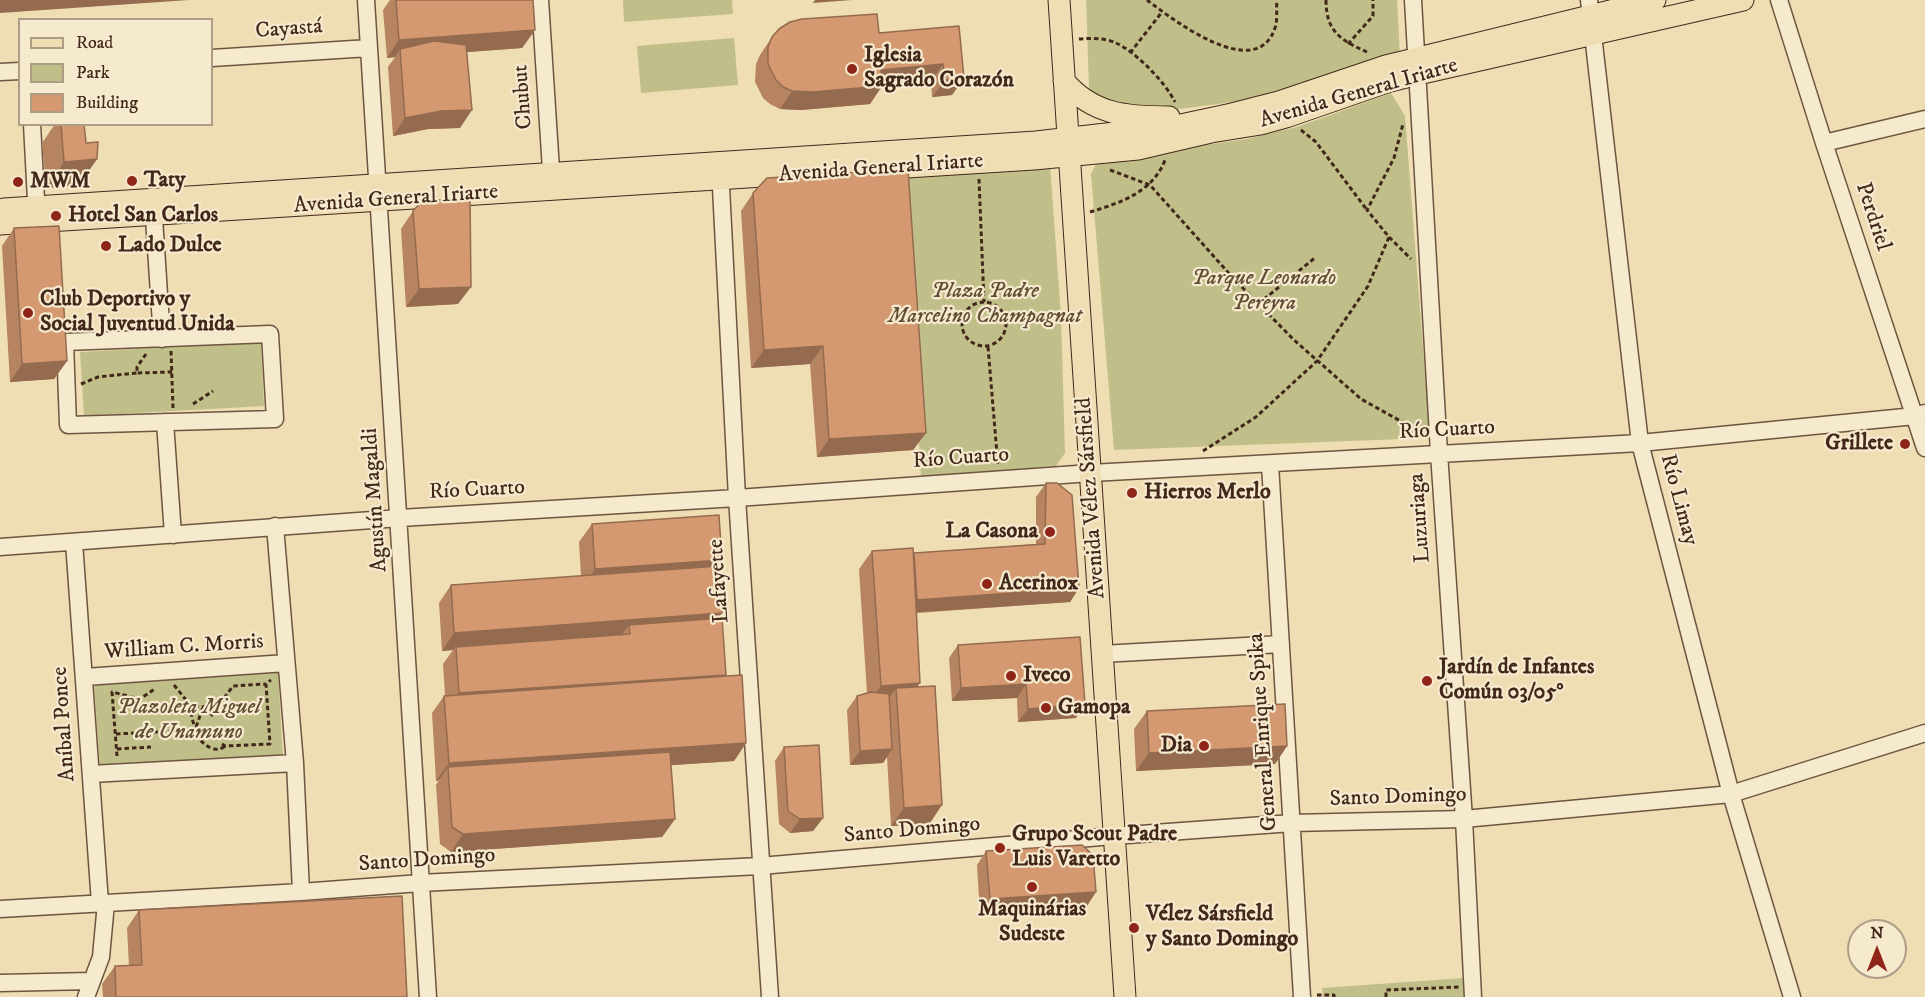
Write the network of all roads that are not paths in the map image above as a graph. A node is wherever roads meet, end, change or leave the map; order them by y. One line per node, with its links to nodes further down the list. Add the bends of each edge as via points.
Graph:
1 (366, 0): 9 (street, Agustín Magaldi)
2 (540, 0): 21 (street, Chubut)
3 (1059, 0): 14 (main road, Avenida Vélez Sársfield)
4 (1413, 0): 13 (street, Luzuriaga)
5 (1655, 0): 8 (main road, Avenida General Iriarte)
6 (1743, 0): 8 (main road, Avenida General Iriarte)
7 (1779, 0): 18 (street, Perdriel)
8 (1590, 16): 13 (main road, Avenida General Iriarte); 30 (street, Río Limay)
9 (369, 48): 10 (street, Cayastá); 22 (street, Agustín Magaldi)
10 (213, 58)
11 (18, 71): 12 (street)
12 (0, 72)
13 (1418, 75): 15 (main road, Avenida General Iriarte, via 1386,66); 19 (main road, Avenida General Iriarte, via 1286,117 1138,149 1100,153); 32 (street, Luzuriaga)
14 (1064, 81): 15 (main road, via 1078,96 1098,108 1128,114); 19 (main road, Avenida Vélez Sársfield)
15 (1232, 114): 19 (main road, Avenida General Iriarte)
16 (1925, 119): 18 (street)
17 (32, 126): 25 (street)
18 (1824, 143): 28 (street, Perdriel)
19 (1069, 147): 20 (main road, Avenida General Iriarte); 20 (main road, Avenida General Iriarte, via 978,163); 34 (main road, Avenida Vélez Sársfield)
20 (720, 171): 21 (main road, Avenida General Iriarte); 35 (street, Lafayette)
21 (551, 182): 22 (main road, Avenida General Iriarte)
22 (379, 193): 23 (main road, Avenida General Iriarte); 36 (street, Agustín Magaldi)
23 (154, 207): 25 (main road, Avenida General Iriarte); 27 (street)
24 (0, 209): 25 (main road, Avenida General Iriarte)
25 (36, 214): 26 (main road, Avenida General Iriarte)
26 (0, 224)
27 (162, 339): 29 (street, via 65,342 68,425); 29 (street, via 270,334 275,419)
28 (1920, 415): 30 (street, Río Cuarto); 31 (street, Perdriel)
29 (165, 422): 38 (street)
30 (1640, 443): 32 (street, Río Cuarto); 48 (street, Río Limay)
31 (1925, 448)
32 (1439, 453): 33 (street, Río Cuarto); 49 (street, Luzuriaga)
33 (1270, 464): 34 (street, Río Cuarto); 41 (street, General Enrique Spika)
34 (1091, 473): 35 (street, Río Cuarto); 42 (main road, Avenida Vélez Sársfield)
35 (737, 498): 36 (street, Río Cuarto); 52 (street, Lafayette)
36 (400, 518): 37 (street, Río Cuarto); 53 (street, Agustín Magaldi)
37 (275, 526): 38 (street, Río Cuarto); 43 (street)
38 (173, 535): 39 (street, Río Cuarto)
39 (74, 542): 40 (street, Río Cuarto); 44 (street, Aníbal Ponce)
40 (0, 547)
41 (1281, 644): 42 (street); 50 (street, General Enrique Spika)
42 (1102, 654): 51 (main road, Avenida Vélez Sársfield)
43 (286, 663): 44 (street, William C. Morris, via 168,675); 46 (street)
44 (85, 677): 47 (street, Aníbal Ponce)
45 (1925, 733): 48 (street, Santo Domingo)
46 (295, 764): 47 (street); 54 (street)
47 (91, 774): 55 (street, Aníbal Ponce)
48 (1731, 794): 49 (street, Santo Domingo); 64 (street, Río Limay)
49 (1464, 819): 50 (street, Santo Domingo); 59 (street, Luzuriaga)
50 (1292, 824): 51 (street, Santo Domingo); 63 (street, General Enrique Spika)
51 (1113, 836): 52 (street, Santo Domingo); 62 (main road, Avenida Vélez Sársfield)
52 (760, 866): 53 (street, Santo Domingo); 61 (street, Lafayette)
53 (420, 883): 54 (street, Santo Domingo); 60 (street, Agustín Magaldi)
54 (301, 892): 55 (street, Santo Domingo)
55 (103, 903): 56 (street, Santo Domingo); 58 (street, Aníbal Ponce, via 101,957)
56 (0, 909)
57 (0, 983): 58 (street)
58 (88, 989)
59 (1473, 991)
60 (428, 997)
61 (770, 997)
62 (1125, 997)
63 (1302, 997)
64 (1792, 997)

